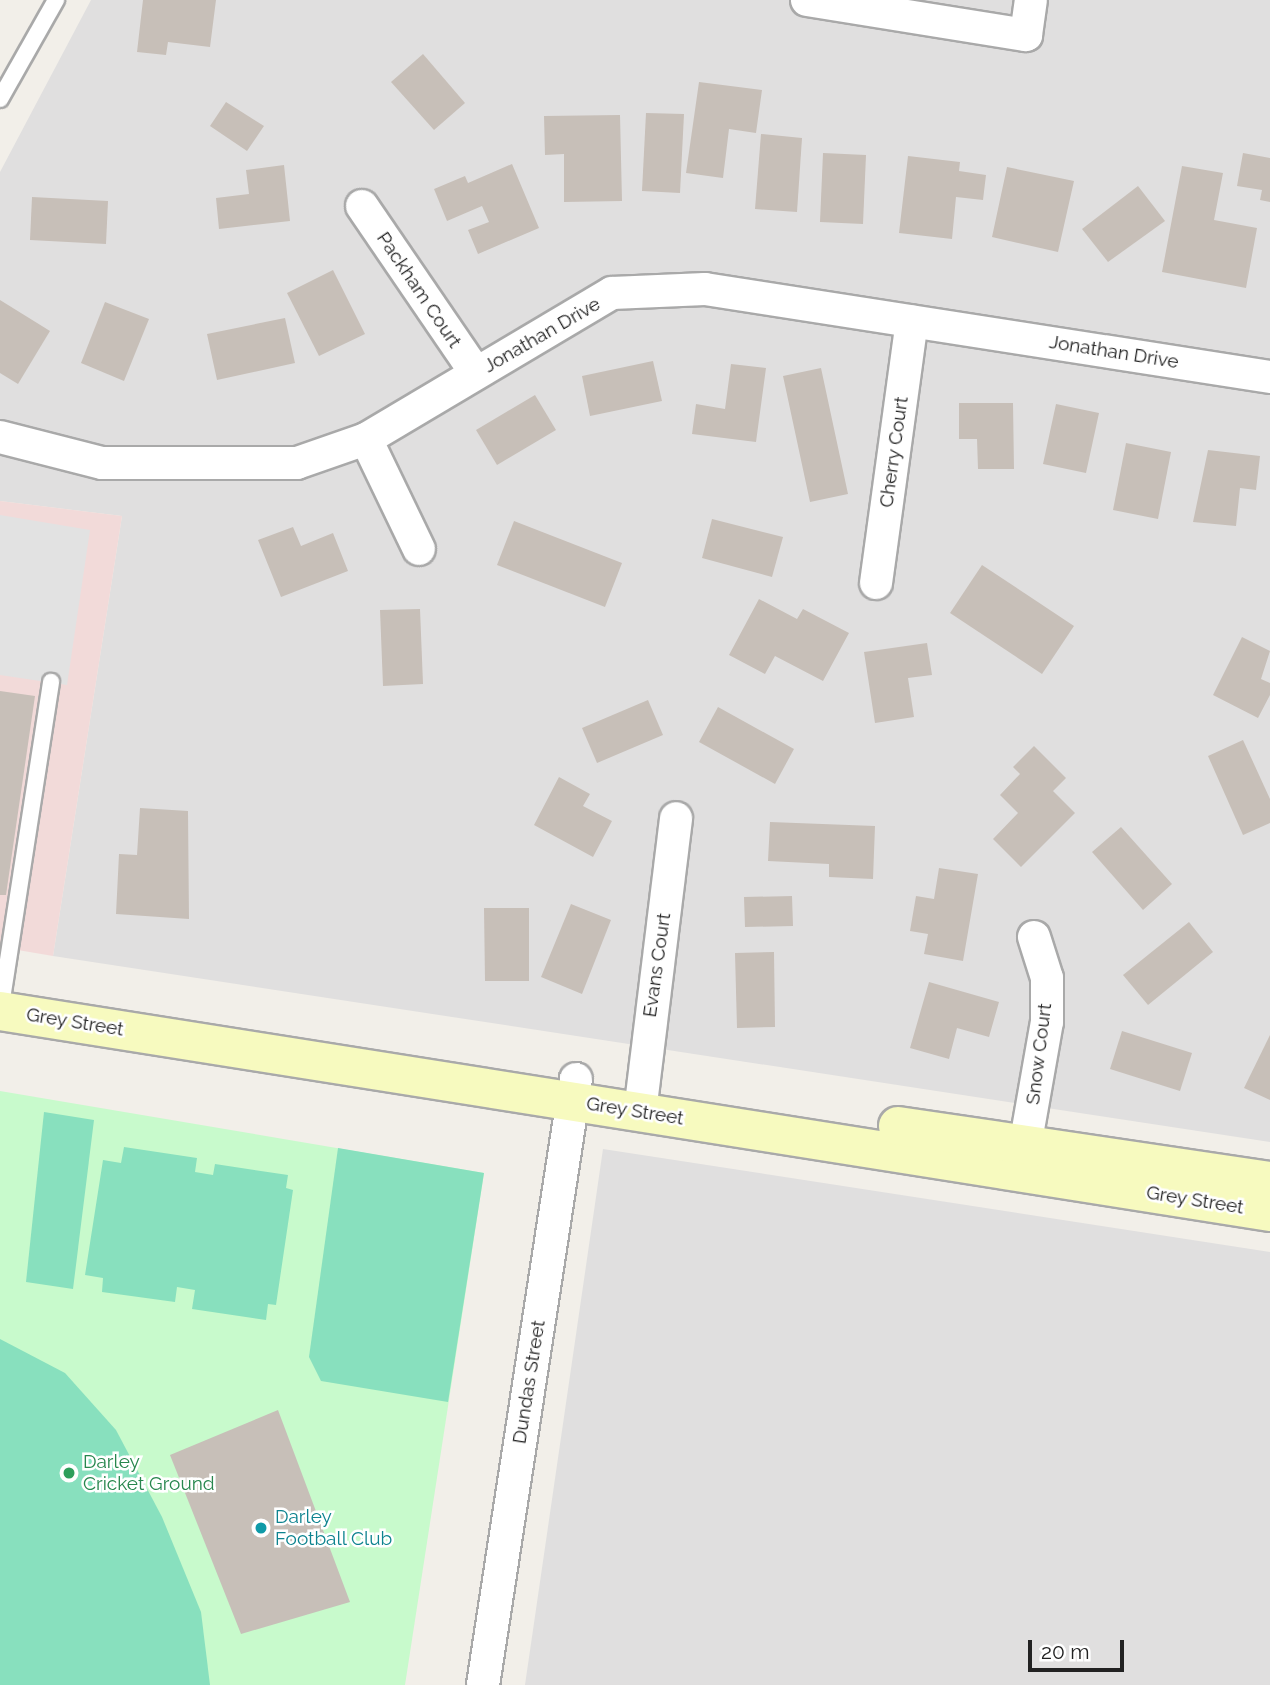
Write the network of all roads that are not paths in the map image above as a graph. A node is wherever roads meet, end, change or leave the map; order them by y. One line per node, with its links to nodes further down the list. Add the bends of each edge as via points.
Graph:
1 (56, 0): 4 (lane)
2 (807, 0): 3 (street, via 1026,35)
3 (1031, 0)
4 (0, 99)
5 (362, 206): 7 (street, Packham Court)
6 (912, 321): 7 (street, Jonathan Drive, via 705,289 612,293); 8 (street, Jonathan Drive); 12 (street, Cherry Court)
7 (476, 373): 10 (street, Jonathan Drive)
8 (1270, 377)
9 (0, 437): 10 (street, Jonathan Drive, via 102,463 226,467 297,463)
10 (366, 439): 11 (street)
11 (419, 549)
12 (876, 583)
13 (51, 682): 15 (lane)
14 (676, 818): 19 (street, Evans Court)
15 (8, 916): 17 (lane)
16 (1034, 937): 20 (street, Snow Court, via 1047,978 1047,1022)
17 (1, 1005): 18 (street, Grey Street)
18 (574, 1090): 19 (street, Grey Street); 23 (street, Dundas Street)
19 (642, 1101): 20 (street, Grey Street)
20 (1023, 1158): 21 (street, Grey Street); 22 (street, Grey Street)
21 (1270, 1181)
22 (1270, 1212)
23 (483, 1685)

